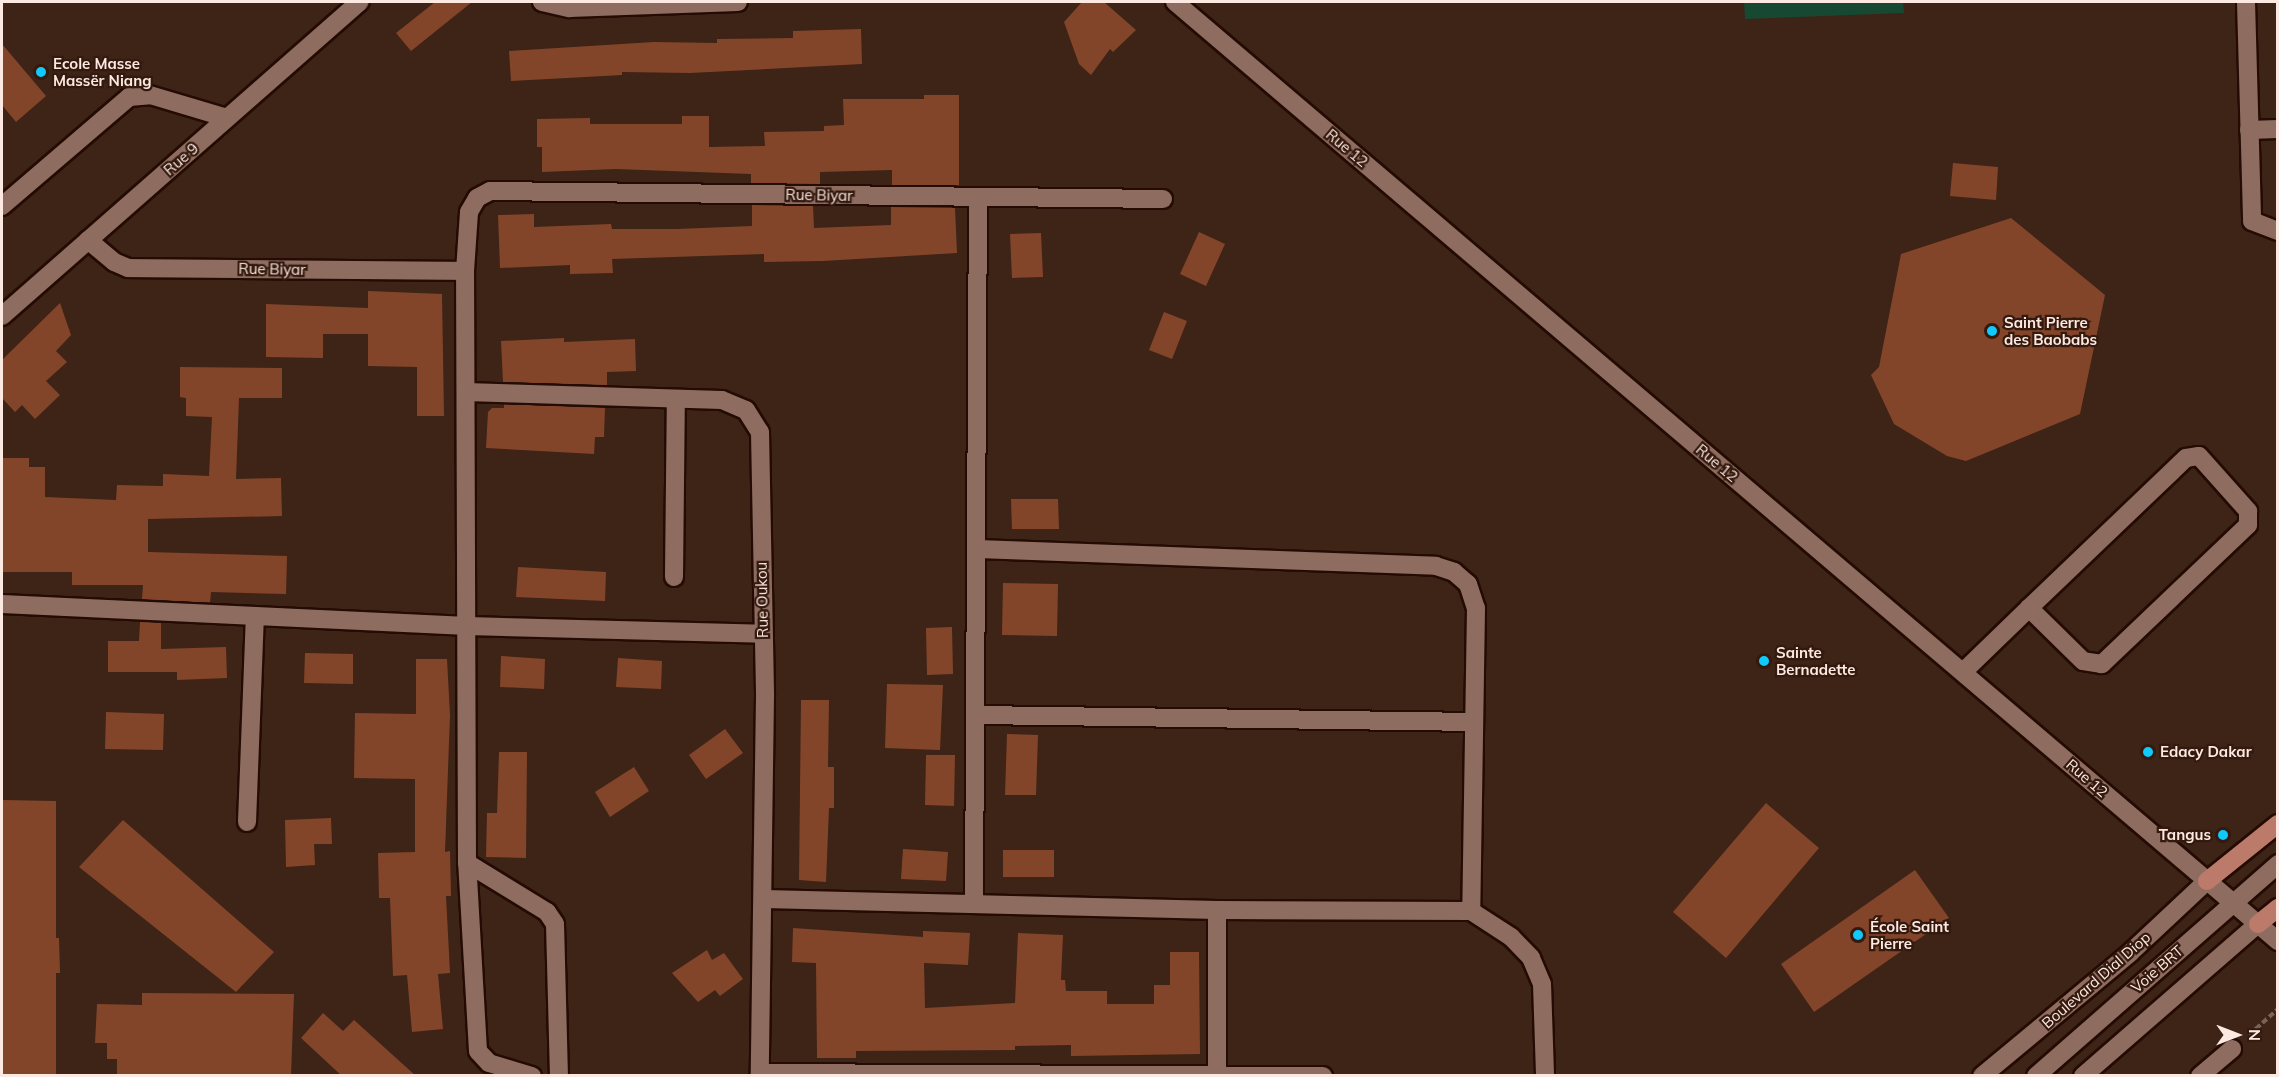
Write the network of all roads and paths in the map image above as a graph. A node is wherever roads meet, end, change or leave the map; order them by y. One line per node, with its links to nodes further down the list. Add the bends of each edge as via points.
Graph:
1 (360, 2): 6 (street, Rue 9)
2 (542, 2): 3 (street, via 568,8)
3 (738, 2)
4 (1175, 2): 25 (street, Rue 12)
5 (2246, 2): 8 (street)
6 (227, 118): 11 (street, via 150,95 129,97); 13 (street, Rue 9)
7 (2277, 129): 8 (street)
8 (2249, 130): 12 (street, via 2252,221)
9 (978, 198): 10 (street, Rue Biyar); 14 (street, Rue Biyar, via 490,191 477,198 470,212); 18 (street)
10 (1163, 199)
11 (2, 206)
12 (2277, 231)
13 (88, 240): 14 (street, Rue Biyar, via 114,262 128,268); 15 (street, Rue 9)
14 (465, 271): 16 (street)
15 (2, 316)
16 (466, 392): 17 (street, Rue Oukou); 23 (street)
17 (676, 399): 19 (street); 24 (street, Rue Oukou, via 722,400 746,410 760,432)
18 (978, 549): 26 (street); 27 (street, via 1436,566 1454,572 1468,585 1476,608)
19 (674, 577)
20 (2, 604): 22 (street)
21 (2029, 608): 21 (street, via 2186,458 2199,456 2248,511 2248,525 2102,664 2083,661); 25 (street)
22 (255, 616): 23 (street); 28 (street)
23 (467, 626): 24 (street); 30 (street)
24 (763, 634): 33 (street, Rue Oukou)
25 (1963, 672): 32 (street, Rue 12)
26 (976, 715): 27 (street); 35 (street)
27 (1474, 722): 38 (street)
28 (247, 822)
29 (2277, 824): 32 (main road)
30 (467, 862): 45 (street, via 478,1051 489,1063); 46 (street, via 547,912 555,924)
31 (2277, 864): 34 (street, Voie BRT)
32 (2207, 881): 34 (street, Rue 12); 49 (street, Boulevard Dial Diop, via 2130,953)
33 (764, 899): 35 (street); 43 (street, Rue Oukou)
34 (2233, 902): 39 (street, Rue 12); 50 (street, Voie BRT)
35 (974, 904): 37 (street)
36 (2277, 908): 39 (main road)
37 (1217, 910): 38 (street); 44 (street)
38 (1471, 910): 48 (street, via 1511,937 1535,966 1542,984)
39 (2258, 924): 40 (street, Rue 12); 51 (street)
40 (2277, 941)
41 (2277, 1009): 42 (path)
42 (2232, 1049): 52 (street)
43 (760, 1074): 44 (street)
44 (1217, 1075): 47 (street)
45 (532, 1076)
46 (559, 1076)
47 (1323, 1076)
48 (1545, 1076)
49 (1982, 1076)
50 (2036, 1076)
51 (2083, 1076)
52 (2200, 1076)

